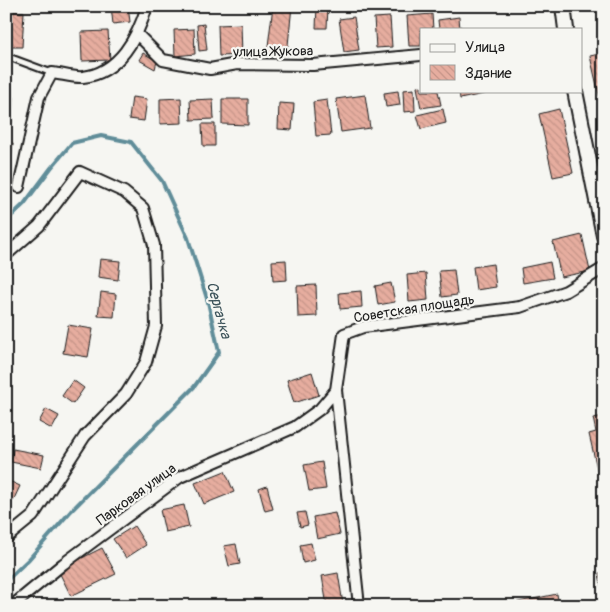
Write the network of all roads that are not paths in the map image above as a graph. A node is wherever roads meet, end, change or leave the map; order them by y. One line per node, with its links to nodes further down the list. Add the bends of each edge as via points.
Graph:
1 (147, 6): 4 (street)
2 (563, 6): 3 (main road)
3 (566, 28)
4 (138, 34): 5 (street, улица Жукова, via 163,60 210,69 236,64 313,65); 7 (street, via 122,55 100,74 81,78)
5 (420, 55)
6 (6, 56): 7 (lane)
7 (52, 73): 9 (street, via 39,97)
8 (575, 92): 10 (main road)
9 (19, 187)
10 (604, 236)
11 (6, 255): 14 (street, via 39,226 80,172 124,192 143,208 154,244 156,326 146,362 126,394 84,436 33,516)
12 (604, 268): 13 (street, Советская площадь, via 566,291 520,307 363,327 344,334)
13 (336, 390): 15 (street, Парковая улица, via 320,409 295,427 180,477); 16 (street, Советская площадь)
14 (6, 538)
15 (12, 606)
16 (359, 606)

